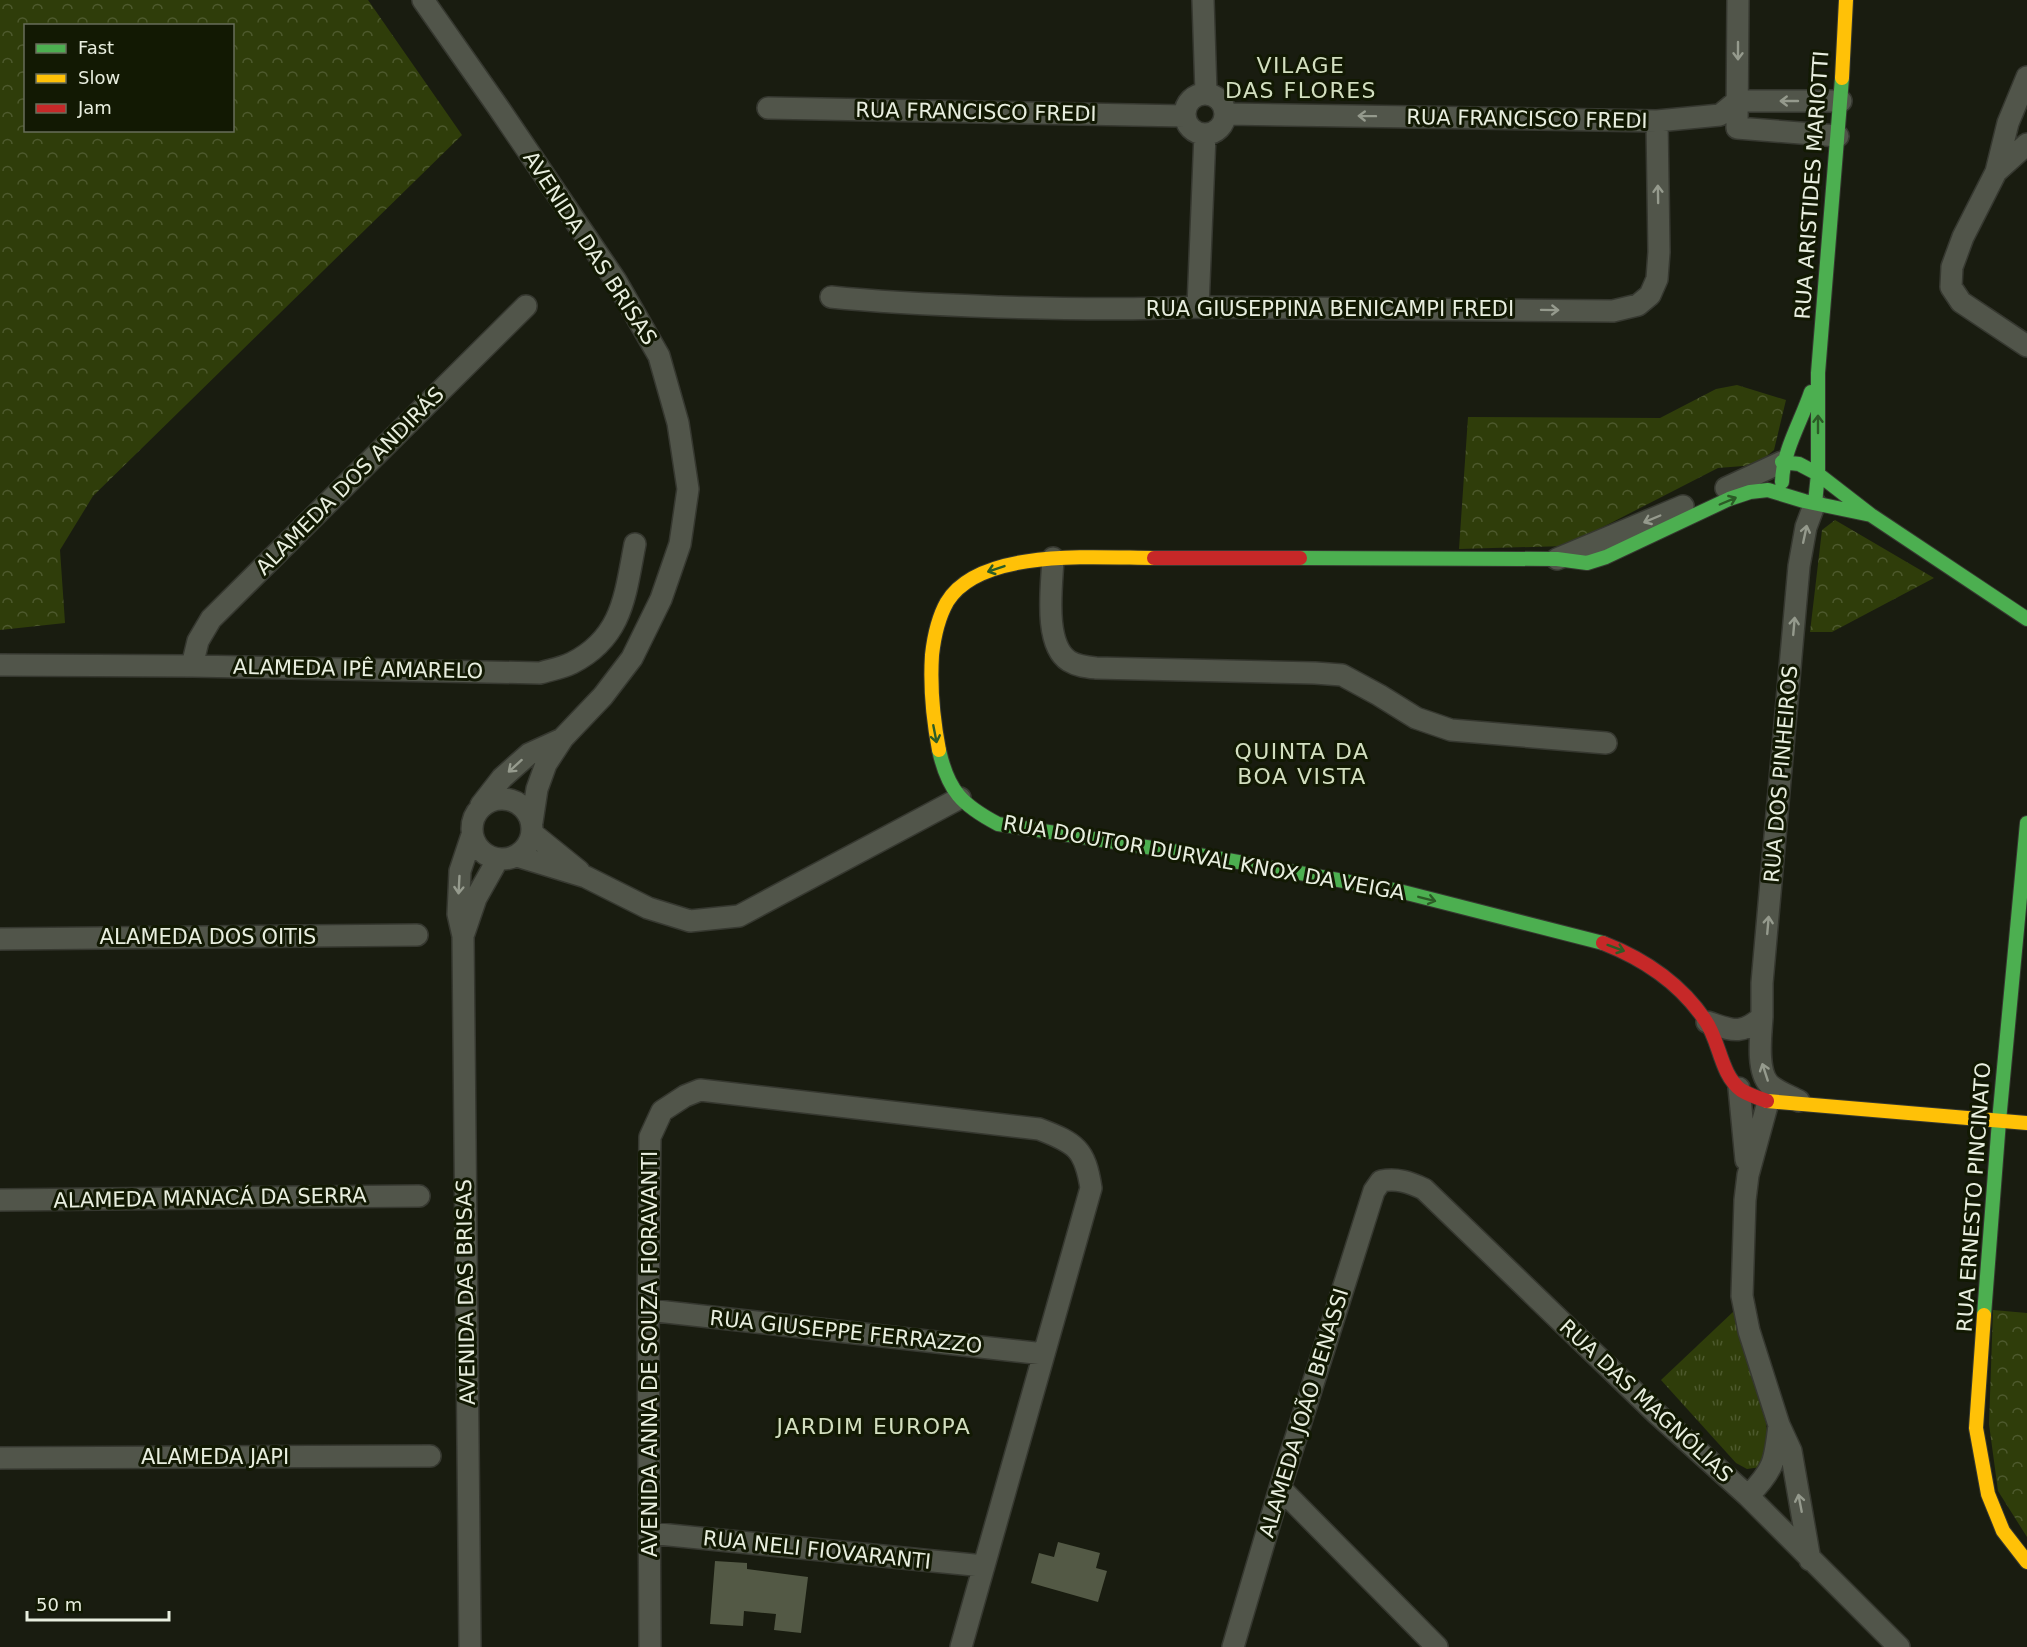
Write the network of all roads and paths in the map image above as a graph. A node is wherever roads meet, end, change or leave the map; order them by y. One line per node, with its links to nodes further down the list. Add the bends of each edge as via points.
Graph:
1 (423, 0): 36 (street, AVENIDA DAS BRISAS, via 616,281 659,356 678,423 688,489 680,543 661,599 632,658)
2 (1203, 0): 6 (street)
3 (1738, 0): 7 (street, one-way to 7)
4 (1846, 0): 8 (street, RUA ARISTIDES MARIOTTI)
5 (2027, 77): 14 (street)
6 (1206, 93): 10 (street, via 1222,101); 11 (street, via 1187,104)
7 (1737, 101): 8 (street, one-way to 7); 13 (street)
8 (1840, 101): 17 (street, RUA ARISTIDES MARIOTTI)
9 (768, 108): 11 (street, RUA FRANCISCO FREDI)
10 (1226, 114): 12 (street, RUA FRANCISCO FREDI, one-way to 10); 16 (street, via 1216,132)
11 (1185, 116): 16 (street, via 1190,127)
12 (1657, 121): 13 (street, RUA FRANCISCO FREDI); 22 (street, RUA GIUSEPPINA BENICAMPI FREDI, one-way to 12, via 1613,310 1638,305 1650,295 1657,279)
13 (1728, 122): 17 (street, RUA FRANCISCO FREDI)
14 (2008, 123): 15 (street); 19 (street)
15 (2027, 132)
16 (1204, 134): 22 (street)
17 (1838, 136): 24 (street, RUA ARISTIDES MARIOTTI)
18 (2027, 144): 19 (street)
19 (1996, 172): 23 (street, via 1963,237 1952,267 1951,288 1961,302)
20 (831, 297): 22 (street, RUA GIUSEPPINA BENICAMPI FREDI, via 1022,308)
21 (526, 306): 35 (street, ALAMEDA DOS ANDIRÁS, via 211,619 198,641)
22 (1198, 307)
23 (2027, 346)
24 (1818, 373): 25 (street, RUA ARISTIDES MARIOTTI); 26 (street, RUA ARISTIDES MARIOTTI, one-way to 24)
25 (1782, 462): 26 (street, via 1799,464); 27 (street); 32 (street, RUA DOUTOR DURVAL KNOX DA VEIGA, one-way to 32)
26 (1818, 474): 28 (street, RUA ARISTIDES MARIOTTI); 29 (street)
27 (1784, 494): 28 (street); 32 (street, RUA DOUTOR DURVAL KNOX DA VEIGA, one-way to 27, via 1587,563 1750,492 1768,490)
28 (1815, 503): 29 (street); 48 (street, RUA DOS PINHEIROS, one-way to 28, via 1799,566)
29 (1871, 515): 33 (street)
30 (635, 544): 35 (street, ALAMEDA IPÊ AMARELO, via 616,622 597,647 570,664 540,673)
31 (1053, 558): 32 (street, RUA DOUTOR DURVAL KNOX DA VEIGA); 37 (street, via 1053,637 1058,651 1081,666 1342,675 1416,718 1451,730); 38 (street, RUA DOUTOR DURVAL KNOX DA VEIGA, one-way to 38, via 1015,562 987,571 963,585 947,601 940,618 932,644 932,716 939,753)
32 (1557, 559)
33 (2027, 619)
34 (0, 665): 35 (street, ALAMEDA IPÊ AMARELO)
35 (192, 666)
36 (563, 738): 39 (street, AVENIDA DAS BRISAS, one-way to 39, via 529,754 502,778); 41 (street, AVENIDA DAS BRISAS, via 546,764 537,789)
37 (1606, 743)
38 (960, 798): 44 (street, via 739,916 690,921 648,908); 49 (street, RUA DOUTOR DURVAL KNOX DA VEIGA, one-way to 49, via 971,810 998,824 1399,891 1593,939 1650,964 1682,990)
39 (479, 808): 41 (street, via 488,801 510,799 527,812); 42 (street, via 471,825)
40 (2027, 823): 53 (street, RUA ERNESTO PINCINATO)
41 (532, 827): 43 (street, via 524,850); 44 (street)
42 (472, 835): 43 (street, via 488,857); 46 (street, AVENIDA DAS BRISAS, one-way to 46, via 460,871 458,914)
43 (507, 858): 44 (street); 46 (street, AVENIDA DAS BRISAS, via 476,898)
44 (586, 877)
45 (417, 935): 47 (street, ALAMEDA DOS OITIS)
46 (463, 936): 70 (street, AVENIDA DAS BRISAS)
47 (0, 939)
48 (1762, 1017): 49 (street, via 1749,1027 1734,1030); 52 (street, RUA DOS PINHEIROS, one-way to 48, via 1770,1086 1766,1079 1761,1059)
49 (1707, 1022): 50 (street)
50 (1739, 1088): 51 (street); 55 (street)
51 (1768, 1102): 52 (street); 55 (street)
52 (1807, 1106): 53 (street)
53 (1999, 1121): 54 (street); 68 (street, RUA ERNESTO PINCINATO, via 1976,1428 1988,1494 2003,1531)
54 (2027, 1123)
55 (1748, 1176): 61 (street, via 1742,1296)
56 (1381, 1181): 64 (street, ALAMEDA JOÃO BENASSI, via 1374,1191); 65 (street, RUA DAS MAGNÓLIAS, via 1405,1181 1424,1189)
57 (419, 1196): 58 (street, ALAMEDA MANACÁ DA SERRA)
58 (0, 1200)
59 (648, 1310): 60 (street, RUA GIUSEPPE FERRAZZO); 60 (street, AVENIDA ANNA DE SOUZA FIORAVANTI, via 650,1137 662,1111 700,1090 1040,1129 1065,1139 1078,1149 1087,1165 1091,1188); 66 (street, AVENIDA ANNA DE SOUZA FIORAVANTI)
60 (1044, 1354): 69 (street, AVENIDA ANNA DE SOUZA FIORAVANTI)
61 (1779, 1425): 65 (street, via 1775,1459); 67 (street, one-way to 61, via 1791,1451)
62 (430, 1456): 63 (street, ALAMEDA JAPI)
63 (0, 1458)
64 (1280, 1488): 73 (street, ALAMEDA JOÃO BENASSI); 74 (street)
65 (1748, 1496): 67 (street, RUA DAS MAGNÓLIAS)
66 (649, 1533): 69 (street, RUA NELI FIOVARANTI); 71 (street, AVENIDA ANNA DE SOUZA FIORAVANTI)
67 (1810, 1560): 75 (street, RUA DAS MAGNÓLIAS)
68 (2027, 1562)
69 (984, 1566): 72 (street, AVENIDA ANNA DE SOUZA FIORAVANTI)
70 (470, 1647)
71 (650, 1647)
72 (961, 1647)
73 (1233, 1647)
74 (1437, 1647)
75 (1899, 1647)

